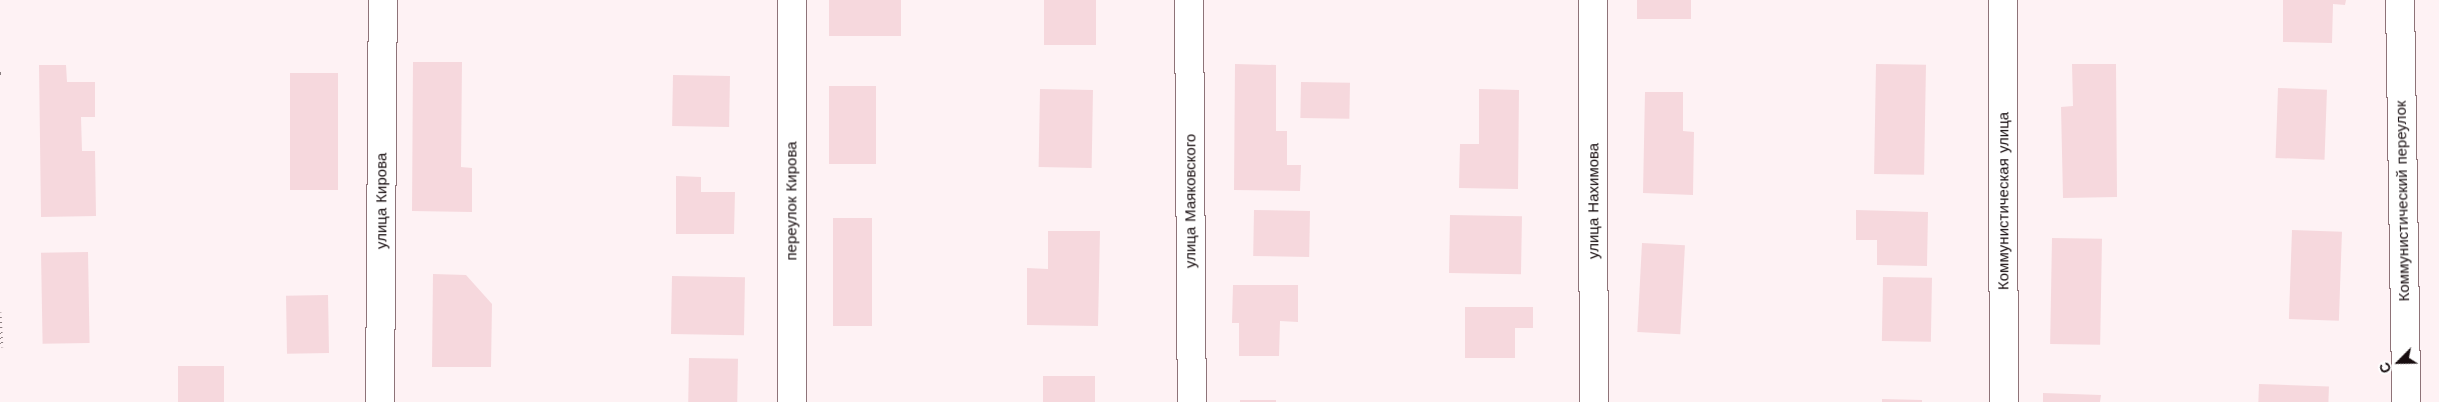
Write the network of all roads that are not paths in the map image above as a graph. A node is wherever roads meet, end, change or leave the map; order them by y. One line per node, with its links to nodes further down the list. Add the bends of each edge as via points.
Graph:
1 (383, 0): 7 (street, улица Кирова)
2 (792, 0): 8 (street, переулок Кирова)
3 (1189, 0): 9 (street, улица Маяковского)
4 (1593, 0): 10 (street, улица Нахимова)
5 (2003, 0): 11 (street, Коммунистическая улица)
6 (2400, 0): 12 (street, Коммунистический переулок)
7 (380, 402)
8 (792, 402)
9 (1192, 402)
10 (1594, 402)
11 (2004, 402)
12 (2406, 402)

